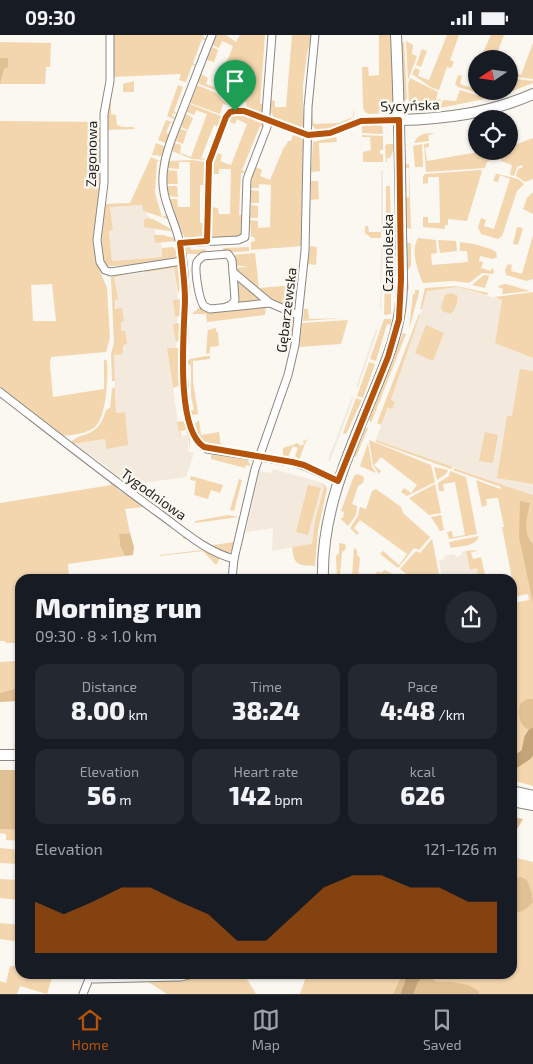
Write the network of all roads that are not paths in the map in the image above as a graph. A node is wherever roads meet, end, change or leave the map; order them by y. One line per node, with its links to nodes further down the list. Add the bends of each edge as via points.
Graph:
1 (110, 35): 12 (street, Zagonowa, via 110,86 104,114 104,183 97,240 100,262 107,271 114,272)
2 (212, 35): 11 (street, via 169,146 164,168 165,202)
3 (272, 35): 7 (street)
4 (315, 35): 9 (street, Gębarzewska)
5 (396, 35): 8 (street, Czarnoleska)
6 (533, 94): 8 (street, Sycyńska, via 471,115)
7 (267, 120): 9 (street, Sycyńska); 10 (street, via 247,179 246,237); 10 (street, Sycyńska, via 244,111 230,112 226,117 209,162)
8 (399, 120): 9 (street, Sycyńska, via 361,121 330,133); 19 (street, Czarnoleska, via 399,319 388,357)
9 (308, 135): 16 (street, Gębarzewska, via 305,251)
10 (207, 241): 11 (street)
11 (180, 243): 12 (street)
12 (182, 261): 18 (street, via 185,299 183,387 195,438 207,449)
13 (233, 272): 14 (street); 15 (street, via 235,300); 15 (street, via 228,254 203,256 197,263 202,303 210,309)
14 (270, 303): 15 (street); 16 (street)
15 (223, 308)
16 (298, 315): 18 (street, Gębarzewska, via 291,366)
17 (0, 392): 20 (street, Tygodniowa, via 199,543)
18 (259, 458): 19 (street, via 304,465); 20 (street, Gębarzewska)
19 (338, 481): 22 (street, Czarnoleska, via 327,524)
20 (234, 559): 21 (street, Gębarzewska)
21 (232, 574)
22 (323, 574)
23 (0, 755): 24 (street)
24 (15, 755)
25 (517, 792): 26 (street)
26 (533, 796)
27 (517, 802): 28 (street)
28 (533, 805)
29 (89, 979): 30 (street)
30 (83, 994)

